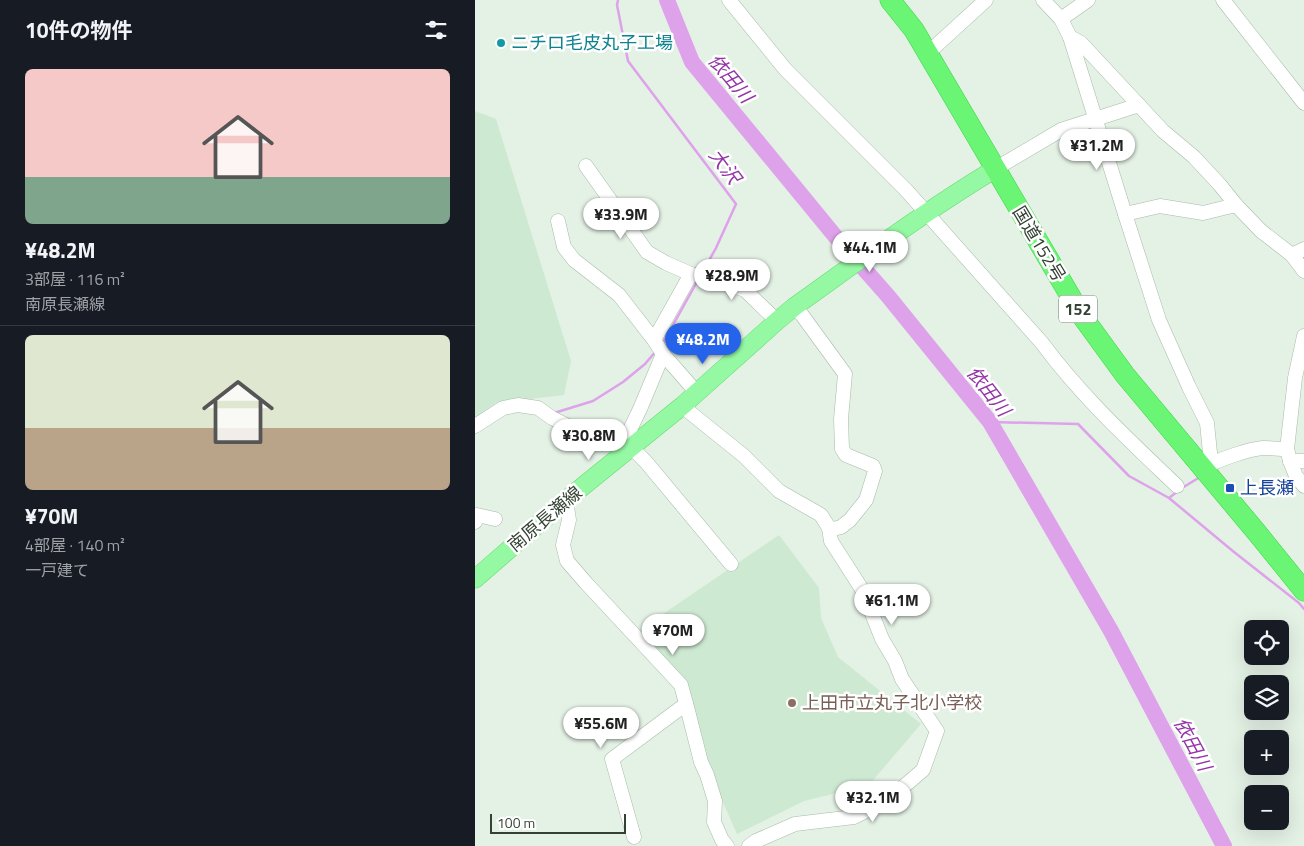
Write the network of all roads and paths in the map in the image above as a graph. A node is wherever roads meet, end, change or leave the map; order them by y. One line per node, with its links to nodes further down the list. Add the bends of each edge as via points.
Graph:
1 (729, 0): 16 (street, via 785,69)
2 (890, 0): 9 (highway, 国道152号 / 152)
3 (986, 0): 9 (street)
4 (1043, 0): 7 (street)
5 (1088, 0): 7 (street)
6 (1223, 0): 10 (street)
7 (1061, 19): 8 (street)
8 (1070, 37): 11 (street, via 1081,43); 12 (street)
9 (928, 53): 14 (highway, 国道152号 / 152)
10 (1304, 103)
11 (1139, 105): 12 (street); 15 (street, via 1193,157)
12 (1096, 119): 14 (street, via 1061,130); 17 (street)
13 (585, 166): 21 (street, via 647,252)
14 (995, 169): 16 (main road, 南原長瀬線); 32 (highway, 国道152号 / 152, via 1082,316 1125,375)
15 (1236, 205): 17 (street, via 1203,213 1160,206); 19 (street, via 1261,231)
16 (927, 212): 22 (main road, 南原長瀬線); 33 (street, via 1102,413)
17 (1125, 214): 32 (street, via 1159,320 1207,423)
18 (558, 221): 25 (street, via 564,247 574,260 619,295)
19 (1298, 252): 20 (street)
20 (1304, 271)
21 (691, 274): 23 (street, via 745,290); 25 (street)
22 (794, 307): 23 (main road, 南原長瀬線); 38 (street, via 845,374 842,449 846,455 873,466 875,471 866,500 856,514 841,527)
23 (777, 321): 27 (main road, 南原長瀬線)
24 (1304, 336): 31 (street, via 1295,378)
25 (653, 340): 26 (street)
26 (663, 354): 27 (street); 30 (street)
27 (697, 393): 28 (main road, 南原長瀬線)
28 (682, 406): 30 (main road, 南原長瀬線); 38 (street, via 743,456 779,491 821,515)
29 (475, 426): 30 (street, via 503,408 518,405 538,408 580,432)
30 (627, 445): 35 (main road, 南原長瀬線); 39 (street, via 646,462)
31 (1294, 457): 32 (street, via 1262,448); 34 (street, via 1296,476)
32 (1207, 466): 41 (highway, 国道152号 / 152)
33 (1177, 486)
34 (1304, 486)
35 (566, 500): 40 (main road, 南原長瀬線); 42 (street, via 569,520 563,545 567,561 681,685)
36 (495, 519): 37 (street, via 477,515)
37 (475, 522)
38 (829, 528): 45 (street, via 831,541 863,591 902,679 937,731 923,770 889,799 854,817 795,824)
39 (731, 564)
40 (475, 578)
41 (1304, 591)
42 (687, 704): 43 (street, via 612,759); 44 (street, via 701,762 715,801 714,822)
43 (634, 837)
44 (727, 846)
45 (749, 846)

